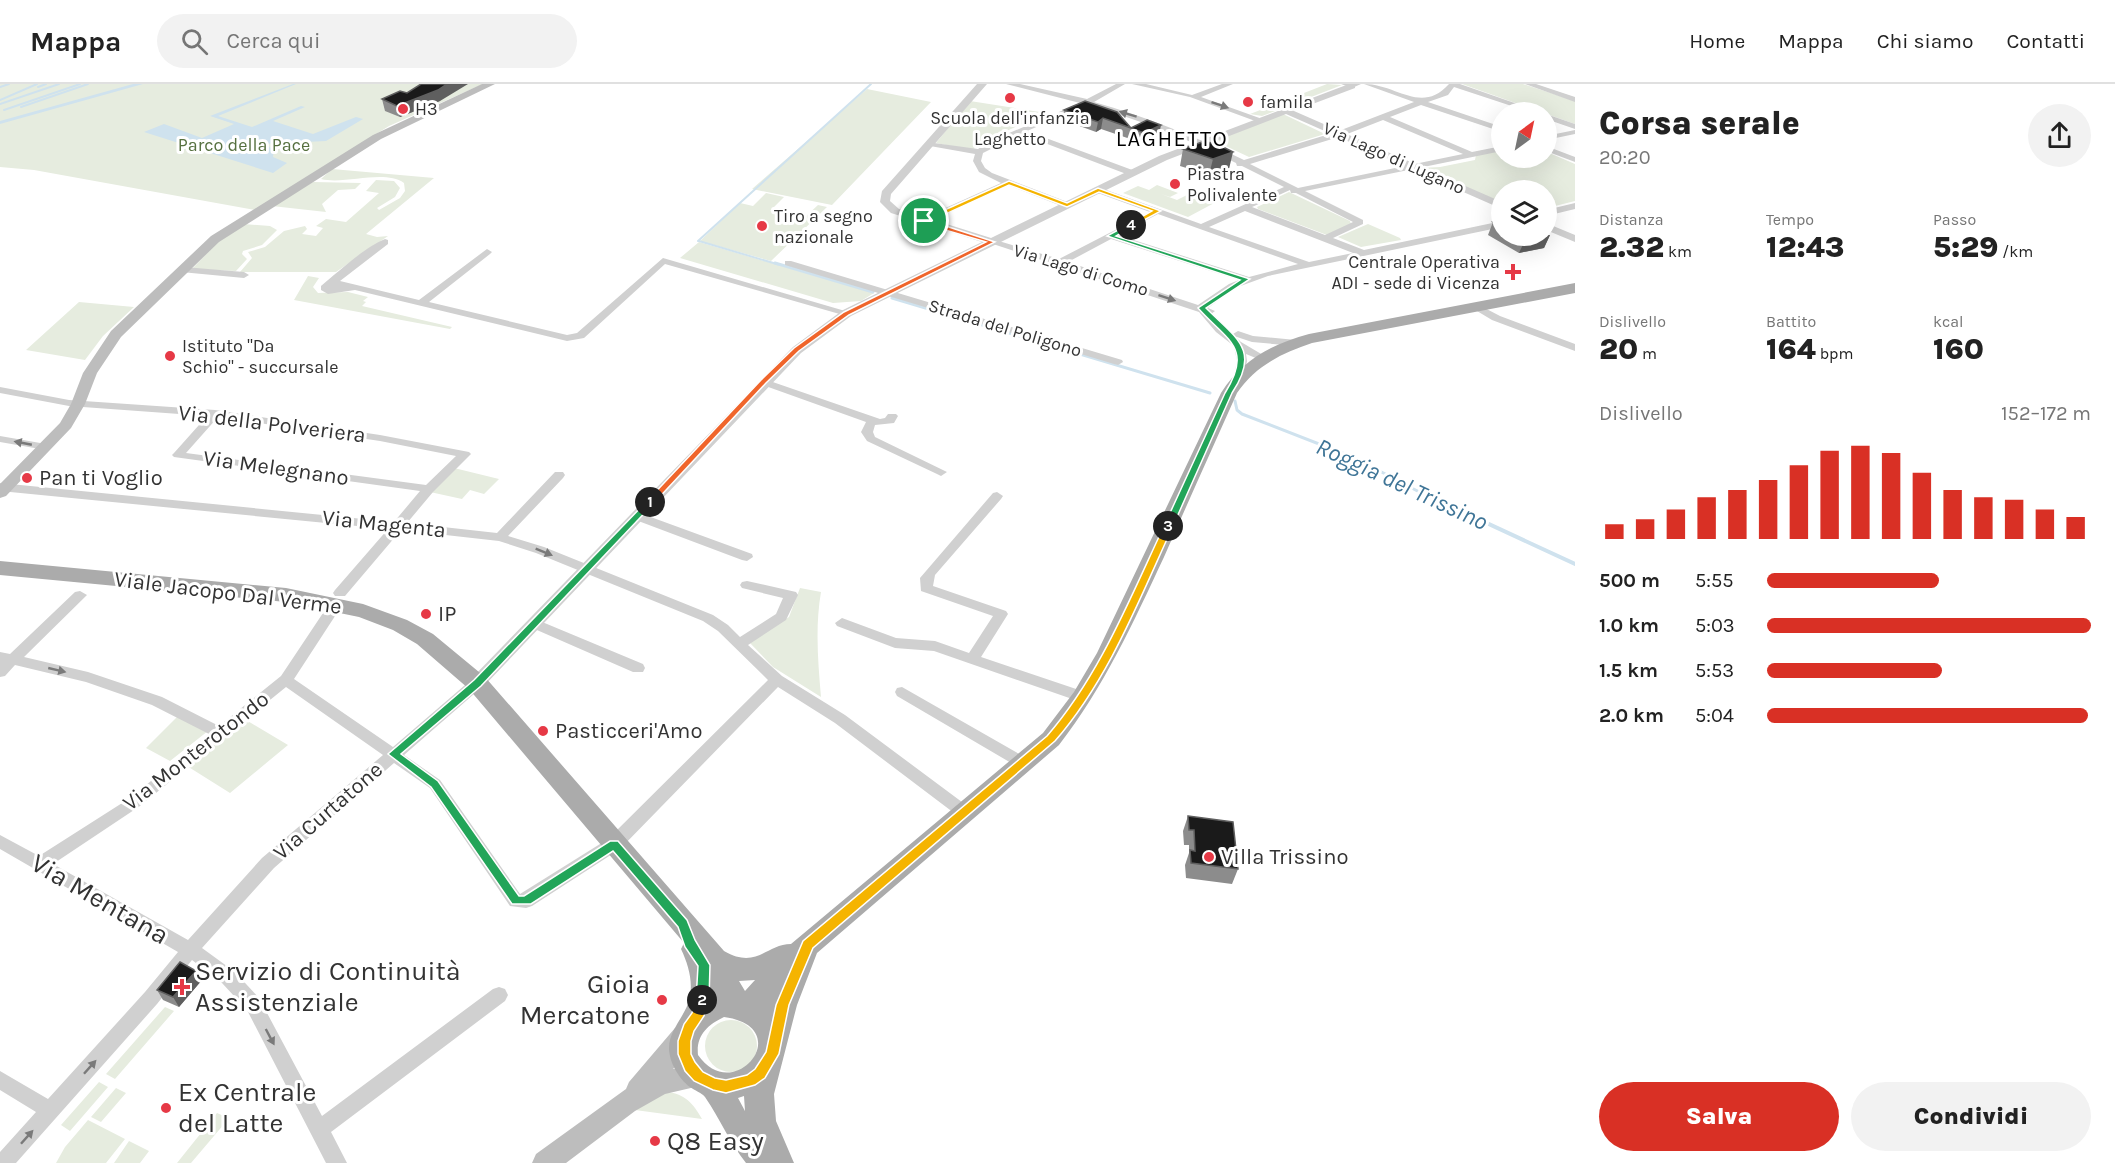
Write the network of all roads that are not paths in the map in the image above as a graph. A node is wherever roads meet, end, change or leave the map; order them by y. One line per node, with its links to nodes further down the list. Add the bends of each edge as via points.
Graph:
1 (490, 84): 62 (main road, via 377,137 214,239)
2 (982, 84): 30 (street, Via Lago di Como)
3 (1010, 84): 11 (street)
4 (1121, 84): 16 (street)
5 (1136, 84): 14 (street)
6 (1229, 84): 14 (street)
7 (1368, 84): 17 (street)
8 (1453, 84): 17 (street, via 1445,93); 18 (street)
9 (1529, 84): 13 (street)
10 (1351, 85): 19 (street)
11 (1042, 87): 16 (street)
12 (1568, 90): 13 (street)
13 (1560, 95): 15 (street)
14 (1191, 96): 21 (street, one-way to 21)
15 (1575, 100)
16 (1088, 102): 25 (street); 29 (street, one-way to 16)
17 (1423, 102): 20 (street); 23 (street)
18 (1506, 102)
19 (1286, 111): 21 (street); 27 (street, Via Lago di Lugano)
20 (1384, 117): 27 (street); 34 (street)
21 (1261, 120): 29 (street)
22 (1557, 120): 24 (street)
23 (1491, 126)
24 (1575, 127)
25 (1020, 131): 32 (street); 38 (street)
26 (1575, 132): 28 (street)
27 (1339, 134): 36 (street); 37 (street, Via Lago di Lugano)
28 (1557, 136)
29 (1202, 142): 36 (street); 38 (street)
30 (930, 144): 32 (street); 48 (street, Via Lago di Como, via 886,193 885,202 895,211)
31 (1491, 150): 34 (street)
32 (979, 152): 39 (street, via 977,161 982,170)
33 (1557, 153): 35 (street)
34 (1471, 154): 37 (street)
35 (1575, 160)
36 (1240, 164): 41 (street)
37 (1412, 166): 41 (street); 42 (street, Via Lago di Lugano)
38 (1132, 173): 40 (street)
39 (1009, 182): 43 (street); 48 (street)
40 (1098, 190): 43 (street); 47 (street)
41 (1291, 190): 45 (street); 53 (street, via 1360,222)
42 (1491, 201)
43 (1067, 205): 56 (street)
44 (1575, 206): 46 (street)
45 (1246, 208): 50 (street); 53 (street)
46 (1557, 210)
47 (1158, 211): 50 (street); 52 (street)
48 (924, 221): 56 (street, Via Lago di Como)
49 (1491, 226): 58 (street)
50 (1201, 227): 61 (street)
51 (1557, 231): 54 (street)
52 (1111, 236): 60 (street); 64 (street)
53 (1328, 238): 58 (street)
54 (1575, 239)
55 (386, 242): 68 (street, via 325,285 325,290 352,288)
56 (992, 242): 60 (street, Via Lago di Como); 66 (street)
57 (487, 252): 68 (street)
58 (1363, 253): 61 (street)
59 (788, 263): 66 (street, Strada del Poligono)
60 (1059, 263): 70 (street, Via Lago di Como, one-way to 70)
61 (1306, 264): 64 (street)
62 (184, 270): 63 (street); 82 (main road, via 116,334 90,373)
63 (244, 275)
64 (1246, 279): 67 (street)
65 (1575, 288): 69 (main road)
66 (887, 293): 72 (street); 78 (street, Strada del Poligono)
67 (1214, 298): 70 (street); 71 (street)
68 (420, 304): 72 (street, via 567,338 580,336 663,261)
69 (1475, 306): 74 (main road); 76 (street)
70 (1203, 310): 71 (street, Via Lago di Como); 75 (street)
71 (1214, 310): 73 (street, via 1220,321)
72 (847, 313): 80 (street, via 797,350)
73 (1238, 334): 74 (street); 77 (street)
74 (1296, 343): 77 (main road)
75 (1239, 346): 77 (street); 79 (street)
76 (1575, 348)
77 (1263, 358): 79 (main road)
78 (1118, 362)
79 (1239, 376): 114 (main road, via 1125,621)
80 (764, 382): 85 (street); 93 (street)
81 (0, 390): 82 (street, Via della Polveriera)
82 (78, 404): 83 (street, Via della Polveriera); 87 (main road)
83 (215, 413): 91 (street, Via della Polveriera, via 465,454); 91 (street, Via Melegnano, via 178,455)
84 (892, 417): 85 (street, via 885,423)
85 (872, 420): 88 (street, via 867,432 871,440)
86 (0, 439): 87 (street, one-way to 86)
87 (46, 447): 90 (main road)
88 (941, 472)
89 (559, 475): 95 (street)
90 (2, 489): 94 (street, Via Magenta)
91 (429, 489): 94 (street)
92 (997, 496): 106 (street, via 930,572 925,584 926,588 1001,614)
93 (637, 516): 96 (street); 98 (street)
94 (399, 525): 95 (street, Via Magenta); 100 (street)
95 (500, 537): 98 (street, Via Magenta, one-way to 98)
96 (747, 557)
97 (0, 568): 112 (main road, Viale Jacopo Dal Verme, via 286,595 350,608 400,625 425,639)
98 (587, 569): 104 (street); 105 (street, Via Magenta, via 708,618)
99 (747, 585): 105 (street, via 791,595 781,617)
100 (340, 593)
101 (80, 595): 107 (street)
102 (330, 613): 110 (street, Via Monterotondo)
103 (842, 622): 106 (street, via 895,643 927,644)
104 (535, 624): 108 (street); 112 (street)
105 (738, 644): 111 (street, Via Magenta)
106 (973, 658): 114 (street)
107 (7, 659): 109 (street); 115 (street, one-way to 115, via 88,677 157,701)
108 (638, 668)
109 (0, 672)
110 (286, 680): 115 (street, Via Monterotondo); 116 (street)
111 (777, 680): 118 (street, Via Magenta, via 840,719); 120 (street)
112 (477, 683): 116 (street, Via Curtatone); 120 (main road, Viale Jacopo Dal Verme)
113 (902, 692): 117 (street)
114 (1083, 697): 117 (main road, via 1051,739)
115 (220, 733): 121 (street, Via Monterotondo, via 135,802)
116 (393, 754): 120 (street, via 435,784 516,901 526,901); 124 (street, Via Curtatone, via 268,863)
117 (1023, 763): 118 (main road)
118 (964, 812): 123 (main road)
119 (0, 841): 121 (street, Via Mentana)
120 (614, 844): 122 (main road, Viale Jacopo Dal Verme)
121 (39, 865): 124 (street, Via Mentana)
122 (683, 924): 125 (main road, Viale Jacopo Dal Verme); 128 (main road, Viale Jacopo Dal Verme, via 704,965 702,1000)
123 (808, 945): 125 (main road, via 756,969 734,968); 127 (main road); 129 (main road, via 783,1005)
124 (189, 951): 133 (street, Via Curtatone, one-way to 124); 134 (street, Via Mentana, one-way to 134, via 241,988)
125 (714, 959): 127 (main road, Viale Jacopo Dal Verme)
126 (498, 995): 134 (street)
127 (742, 1005): 128 (main road, via 716,1006); 129 (main road, via 766,1021)
128 (693, 1022): 131 (main road, via 684,1041 685,1054 690,1066); 132 (main road, via 676,1048)
129 (770, 1054): 131 (main road, via 760,1073 744,1083 726,1086); 139 (main road, via 759,1094 761,1122)
130 (0, 1080): 133 (street)
131 (706, 1080): 132 (main road, via 661,1083); 138 (main road)
132 (626, 1102): 137 (main road)
133 (50, 1110): 135 (street, Via Curtatone, one-way to 133)
134 (320, 1129): 136 (street, Via Mentana)
135 (3, 1163)
136 (337, 1163)
137 (544, 1163)
138 (766, 1163)
139 (779, 1163)

